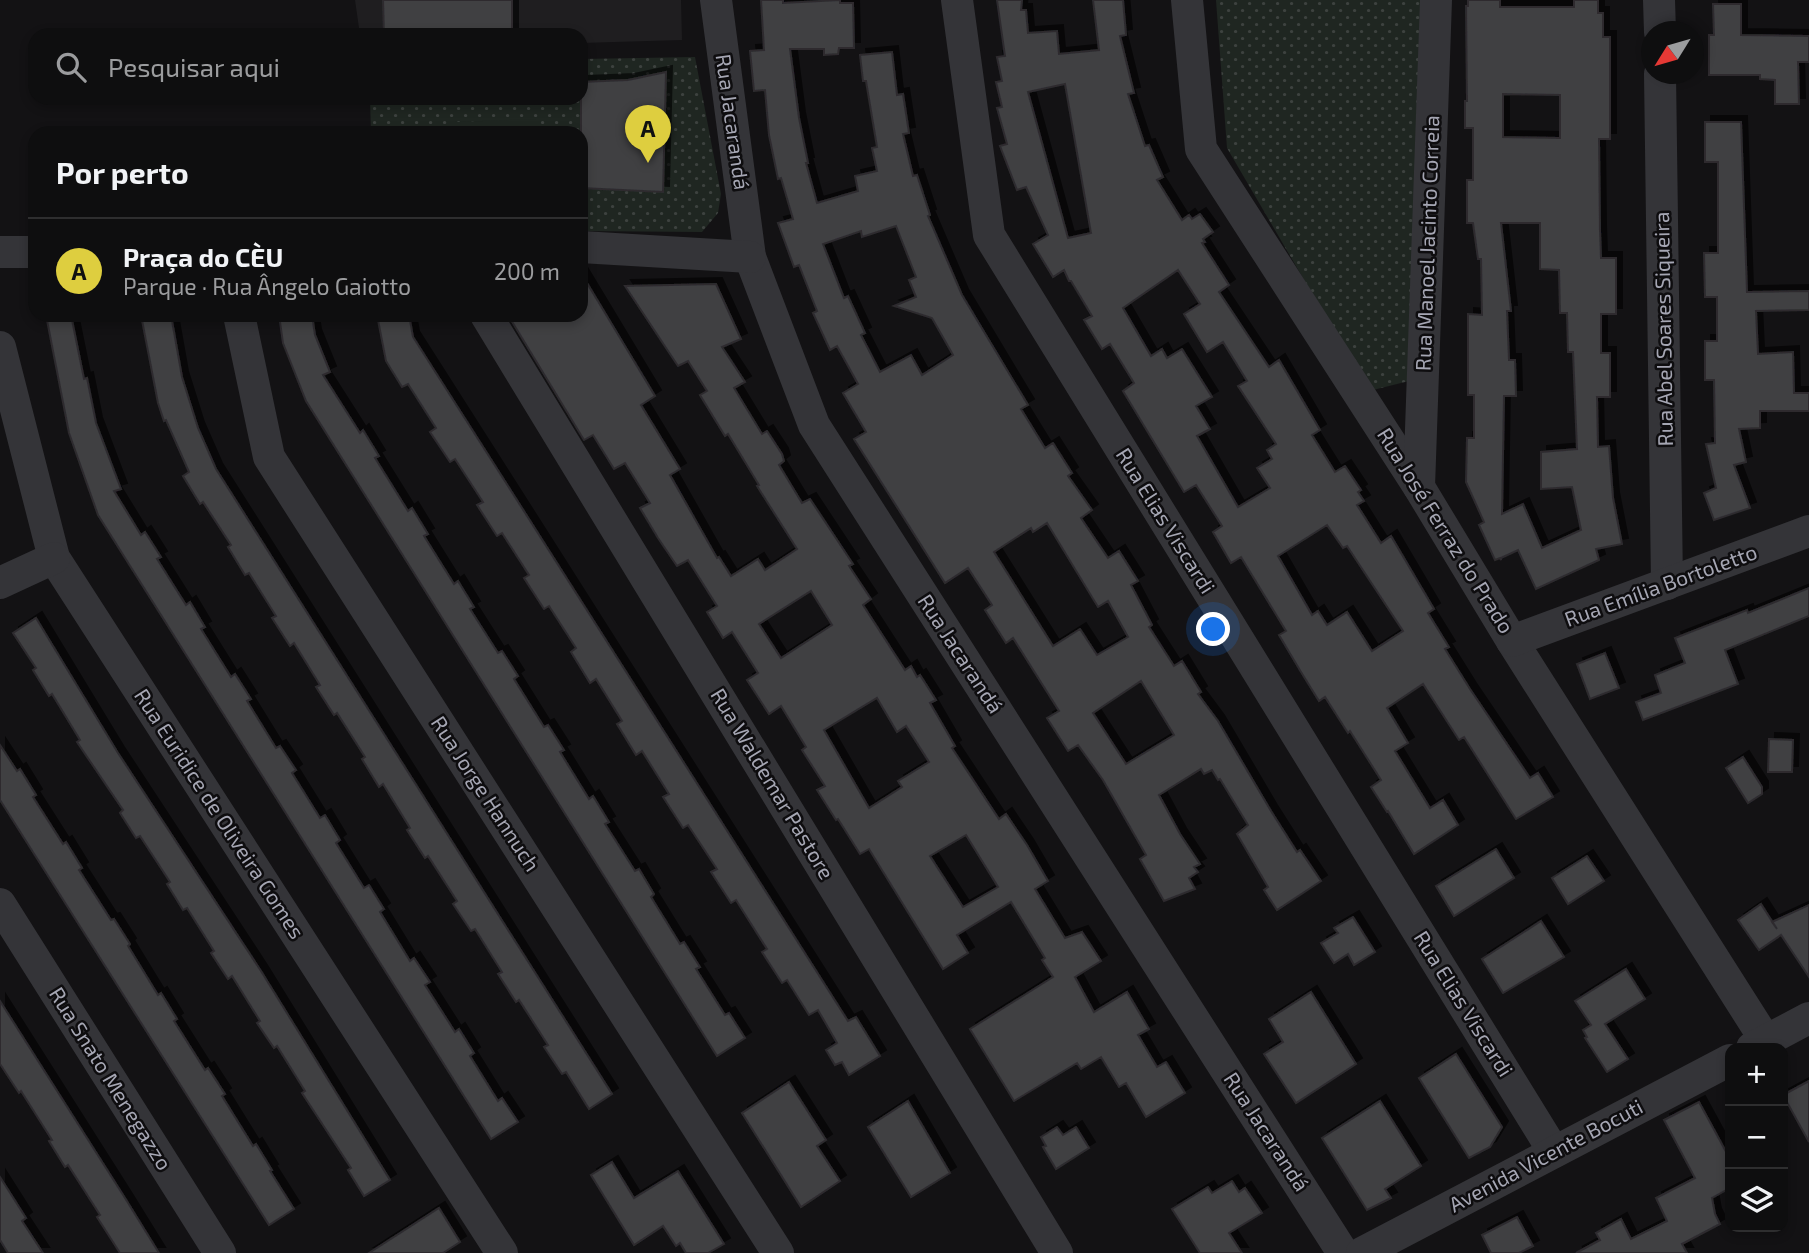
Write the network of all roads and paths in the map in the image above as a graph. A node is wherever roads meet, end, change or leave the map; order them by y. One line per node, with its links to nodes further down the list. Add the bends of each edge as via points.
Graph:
1 (716, 0): 11 (street, Rua Jacarandá)
2 (957, 0): 28 (street, Rua Elias Viscardi, via 989,235)
3 (1186, 0): 16 (street, Rua José Ferraz do Prado, via 1201,149)
4 (1436, 0): 15 (street, Rua Manoel Jacinto Correia)
5 (1659, 0): 6 (street)
6 (1660, 21)
7 (1660, 84): 21 (street, Rua Abel Soares Siqueira)
8 (588, 247): 11 (street)
9 (28, 252): 10 (street)
10 (0, 253)
11 (750, 257): 33 (street, Rua Jacarandá, via 814,425)
12 (240, 322): 31 (street, Rua Jorge Hannuch, via 269,457)
13 (490, 322): 32 (street, Rua Waldemar Pastore)
14 (0, 347): 19 (street, Rua Euridice de Oliveira Gomes)
15 (1422, 399): 16 (street); 17 (street, Rua Manoel Jacinto Correia)
16 (1370, 410): 17 (street, Rua José Ferraz do Prado)
17 (1419, 487): 22 (street, Rua José Ferraz do Prado)
18 (1809, 531): 21 (street, Rua Emília Bortoletto)
19 (54, 558): 20 (street); 30 (street, Rua Euridice de Oliveira Gomes)
20 (0, 583)
21 (1667, 584): 22 (street, Rua Emília Bortoletto)
22 (1512, 641): 25 (street, Rua José Ferraz do Prado)
23 (0, 904): 29 (street, Rua Snato Menegazzo)
24 (1809, 1018): 26 (street)
25 (1758, 1043)
26 (1761, 1043)
27 (1725, 1062): 28 (street, Avenida Vicente Bocuti)
28 (1554, 1152): 34 (street, Avenida Vicente Bocuti)
29 (220, 1253)
30 (502, 1253)
31 (778, 1253)
32 (1057, 1253)
33 (1343, 1253)
34 (1362, 1253)

